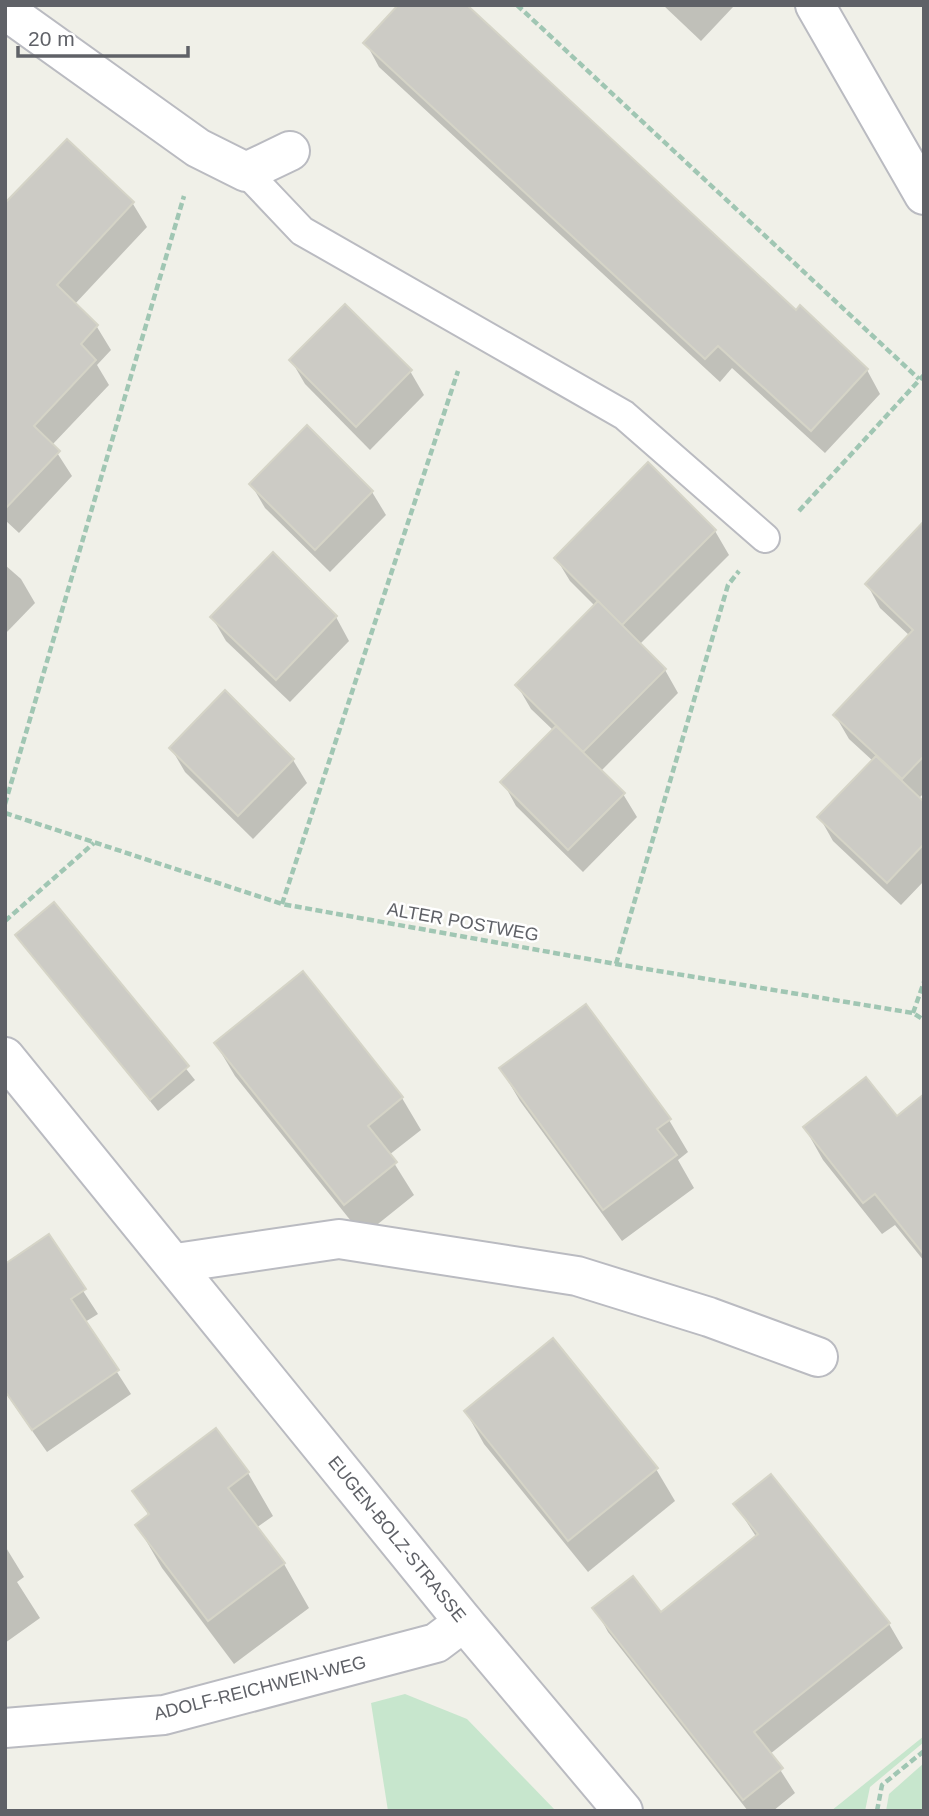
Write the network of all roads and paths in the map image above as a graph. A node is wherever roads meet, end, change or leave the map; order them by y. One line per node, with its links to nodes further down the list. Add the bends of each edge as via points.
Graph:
1 (517, 5): 9 (path)
2 (815, 5): 6 (street)
3 (5, 10): 5 (street, via 198,148)
4 (290, 151): 5 (street)
5 (246, 172): 8 (lane, via 302,231)
6 (924, 195)
7 (175, 228): 11 (path)
8 (471, 331): 10 (lane, via 624,415); 14 (path)
9 (922, 377): 10 (path, via 790,520)
10 (765, 538): 16 (path, via 728,585)
11 (5, 804)
12 (5, 813): 13 (path, ALTER POSTWEG)
13 (94, 843): 14 (path, ALTER POSTWEG); 15 (path)
14 (282, 904): 16 (path, ALTER POSTWEG)
15 (5, 921)
16 (616, 964): 18 (path, ALTER POSTWEG)
17 (924, 982): 18 (path)
18 (913, 1013): 19 (path, ALTER POSTWEG)
19 (924, 1020)
20 (5, 1057): 21 (street, EUGEN-BOLZ-STRASSE)
21 (176, 1264): 22 (street, via 339,1239 577,1276); 23 (street, EUGEN-BOLZ-STRASSE)
22 (818, 1357)
23 (464, 1622): 24 (street, ADOLF-REICHWEIN-WEG, via 436,1643 164,1715); 26 (street, EUGEN-BOLZ-STRASSE)
24 (5, 1728)
25 (924, 1751): 27 (path, via 882,1785)
26 (623, 1811)
27 (877, 1811)

